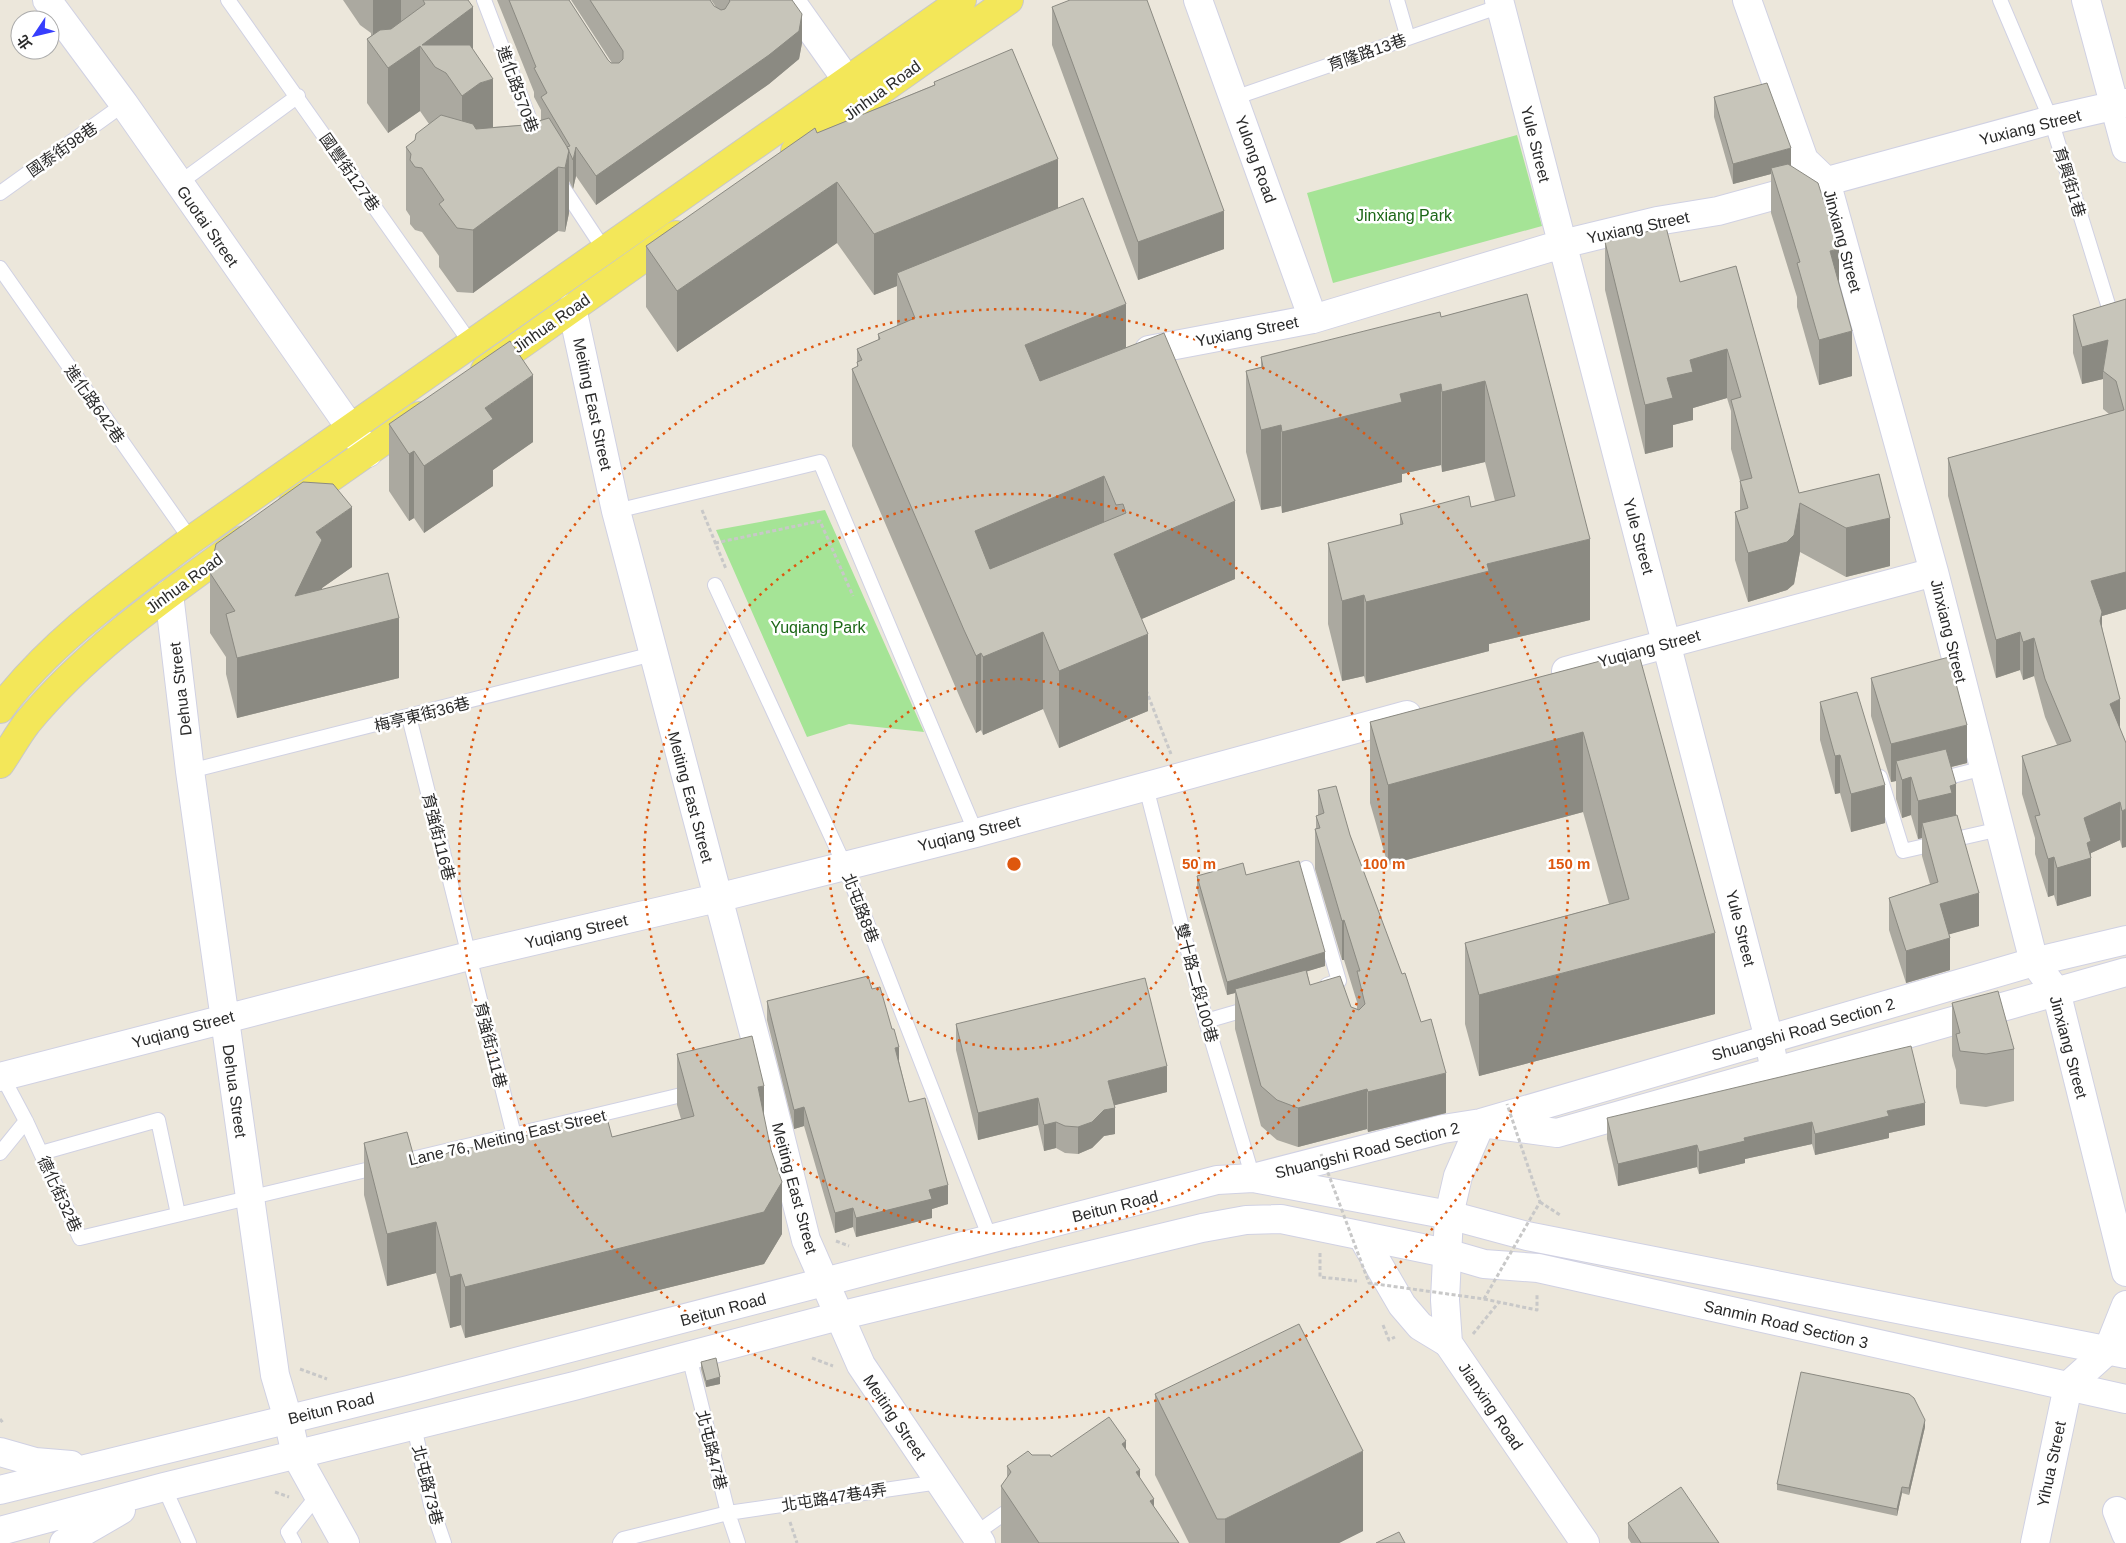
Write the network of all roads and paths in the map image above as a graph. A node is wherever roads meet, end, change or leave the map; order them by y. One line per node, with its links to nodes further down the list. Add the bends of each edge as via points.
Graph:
1 (47, 0): 17 (street, Guotai Street)
2 (228, 0): 15 (lane, 國豐街127巷)
3 (484, 0): 22 (lane, 進化路570巷)
4 (790, 0): 14 (street)
5 (962, 0): 14 (main road, Jinhua Road)
6 (1009, 0): 18 (main road, Jinhua Road)
7 (1198, 0): 16 (street, Yulong Road)
8 (1397, 0): 13 (lane)
9 (1746, 0): 25 (street, Jinxiang Street, via 1804,160)
10 (2000, 0): 20 (lane, 育興街1巷)
11 (2086, 0): 19 (street)
12 (1500, 3): 13 (lane, 育隆路13巷); 29 (street, Yule Street)
13 (1408, 38): 16 (lane, 育隆路13巷)
14 (847, 82): 18 (street); 30 (main road, Jinhua Road)
15 (298, 96): 26 (lane); 35 (lane, 國豐街127巷)
16 (1234, 98): 34 (street, Yulong Road)
17 (124, 104): 26 (street, Guotai Street); 27 (lane, 國泰街98巷)
18 (864, 104): 23 (main road, Jinhua Road)
19 (2120, 104): 20 (street, Yuxiang Street); 21 (street)
20 (2051, 120): 25 (street, Yuxiang Street); 33 (lane, 育興街1巷)
21 (2126, 148)
22 (545, 154)
23 (774, 166)
24 (553, 170): 30 (lane)
25 (1826, 180): 29 (street, Yuxiang Street, via 1718,211 1657,221); 44 (street, Jinxiang Street)
26 (178, 184): 39 (street, Guotai Street)
27 (0, 193)
28 (693, 223): 32 (main road, Jinhua Road)
29 (1562, 244): 34 (street, Yuxiang Street); 48 (street, Yule Street)
30 (605, 251): 35 (main road, Jinhua Road)
31 (0, 268): 42 (lane, 進化路642巷)
32 (572, 308): 37 (main road, Jinhua Road); 41 (street, Meiting East Street)
33 (2110, 311)
34 (1313, 319): 36 (street, Yuxiang Street)
35 (472, 345): 39 (main road, Jinhua Road)
36 (1149, 350)
37 (466, 383)
38 (441, 401): 40 (main road, Jinhua Road)
39 (350, 427): 40 (street, Guotai Street); 42 (main road, Jinhua Road)
40 (368, 453): 46 (main road, Jinhua Road)
41 (616, 511): 49 (street, Meiting East Street); 65 (lane, via 820,462)
42 (190, 540): 52 (main road, Jinhua Road, via 85,621)
43 (714, 543): 47 (path, via 820,521)
44 (1934, 572): 48 (street, Yuqiang Street); 57 (street, Jinxiang Street)
45 (715, 585): 66 (lane, 北屯路8巷)
46 (169, 594): 55 (main road, Jinhua Road, via 97,649 62,683 26,724); 58 (street, Dehua Street)
47 (855, 602)
48 (1667, 642): 50 (street, Yuqiang Street); 80 (street, Yule Street)
49 (653, 654): 54 (lane, 梅亭東街36巷); 68 (street, Meiting East Street)
50 (1543, 677)
51 (1144, 684): 59 (path)
52 (0, 709)
53 (1429, 709): 59 (street, Yuqiang Street)
54 (410, 717): 58 (lane, 梅亭東街36巷); 70 (lane, 育強街116巷)
55 (0, 764)
56 (1877, 768): 63 (lane)
57 (1984, 768): 60 (lane); 64 (street, Jinxiang Street)
58 (190, 771): 78 (street, Dehua Street)
59 (1180, 778): 61 (street, Yuqiang Street)
60 (1921, 784)
61 (1146, 787): 65 (street, Yuqiang Street); 79 (lane, 雙十路二段100巷)
62 (1903, 788): 63 (lane)
63 (1885, 793): 64 (lane, via 1903,851)
64 (2000, 829): 71 (street, Jinxiang Street)
65 (976, 833): 66 (street, Yuqiang Street)
66 (844, 864): 68 (street, Yuqiang Street); 95 (lane, 北屯路8巷)
67 (1306, 868): 73 (lane)
68 (717, 898): 70 (street, Yuqiang Street); 100 (street, Meiting East Street, via 806,1240)
69 (2126, 940): 71 (street, Shuangshi Road Section 2)
70 (469, 956): 78 (street, Yuqiang Street); 87 (lane, 育強街111巷)
71 (2034, 962): 75 (street, Jinxiang Street); 80 (street, Shuangshi Road Section 2)
72 (2126, 972): 75 (street, Shuangshi Road Section 2)
73 (1339, 981): 74 (lane); 76 (lane)
74 (1311, 990)
75 (2056, 991): 81 (street, Shuangshi Road Section 2); 98 (street, Jinxiang Street)
76 (1344, 998)
77 (1263, 1004): 79 (lane)
78 (225, 1019): 82 (street, Yuqiang Street); 92 (street, Dehua Street)
79 (1206, 1021): 91 (lane, 雙十路二段100巷)
80 (1770, 1039): 81 (street, Yule Street); 86 (street, Shuangshi Road Section 2)
81 (1775, 1073): 86 (street, Shuangshi Road Section 2, via 1557,1134)
82 (1, 1077): 85 (lane, 德化街32巷)
83 (707, 1089): 87 (lane, Lane 76, Meiting East Street)
84 (1507, 1104): 102 (path, bridge, via 1540,1202)
85 (26, 1121): 88 (lane); 89 (lane, 德化街32巷)
86 (1481, 1123): 91 (street, Shuangshi Road Section 2, via 1443,1129); 94 (street, Shuangshi Road Section 2, via 1458,1176)
87 (514, 1135): 92 (lane, Lane 76, Meiting East Street)
88 (0, 1153)
89 (41, 1153): 93 (lane, 德化街32巷, via 80,1238); 93 (lane, via 158,1120)
90 (1321, 1154): 101 (path, bridge)
91 (1254, 1178): 94 (street, Beitun Road); 95 (street, Beitun Road, via 1217,1180)
92 (249, 1199): 93 (lane, 德化街32巷); 116 (street, Dehua Street, via 275,1375)
93 (178, 1214)
94 (1449, 1215): 97 (street, Shuangshi Road Section 2); 108 (street, Sanmin Road Section 3, via 1527,1236)
95 (990, 1238): 100 (street, Beitun Road)
96 (1363, 1238): 97 (street); 106 (street, via 1281,1219 1246,1220); 107 (street, via 1402,1305 1420,1326)
97 (1446, 1253): 107 (street, via 1445,1300); 114 (street, Sanmin Road Section 3, via 1484,1264 1538,1268)
98 (2126, 1272)
99 (1320, 1277): 101 (path)
100 (824, 1282): 106 (street, Meiting Street); 116 (street, Beitun Road)
101 (1369, 1283): 102 (path, bridge)
102 (1484, 1299): 103 (path)
103 (1499, 1302): 105 (path); 107 (path)
104 (2126, 1305): 108 (street)
105 (1537, 1310)
106 (840, 1316): 109 (street); 121 (street, Meiting Street, via 861,1365)
107 (1459, 1340): 136 (street, Jianxing Road)
108 (2117, 1352): 114 (street)
109 (689, 1356): 117 (street); 126 (lane, 北屯路47巷)
110 (812, 1358): 111 (path)
111 (836, 1367)
112 (300, 1368): 113 (path)
113 (327, 1378)
114 (2068, 1386): 115 (street, Sanmin Road Section 3); 137 (street, Yihua Street)
115 (2126, 1399)
116 (288, 1419): 119 (street, Dehua Street); 120 (street, Beitun Road)
117 (414, 1426): 119 (street); 133 (lane, 北屯路73巷, via 431,1505)
118 (0, 1452): 120 (street, via 35,1462)
119 (296, 1455): 122 (street); 124 (street, Dehua Street)
120 (97, 1466): 123 (street, Beitun Road)
121 (939, 1482): 126 (lane, 北屯路47巷4弄); 128 (street, Meiting Street)
122 (164, 1487): 127 (street); 129 (street); 130 (lane)
123 (0, 1490)
124 (318, 1495): 131 (lane, via 288,1532); 132 (street, Dehua Street)
125 (1028, 1496): 128 (lane)
126 (728, 1513): 134 (lane, 北屯路47巷4弄, via 623,1539); 135 (lane, 北屯路47巷)
127 (0, 1531)
128 (978, 1539)
129 (64, 1543)
130 (188, 1543)
131 (294, 1543)
132 (345, 1543)
133 (444, 1543)
134 (620, 1543)
135 (738, 1543)
136 (1585, 1543)
137 (2035, 1543)

